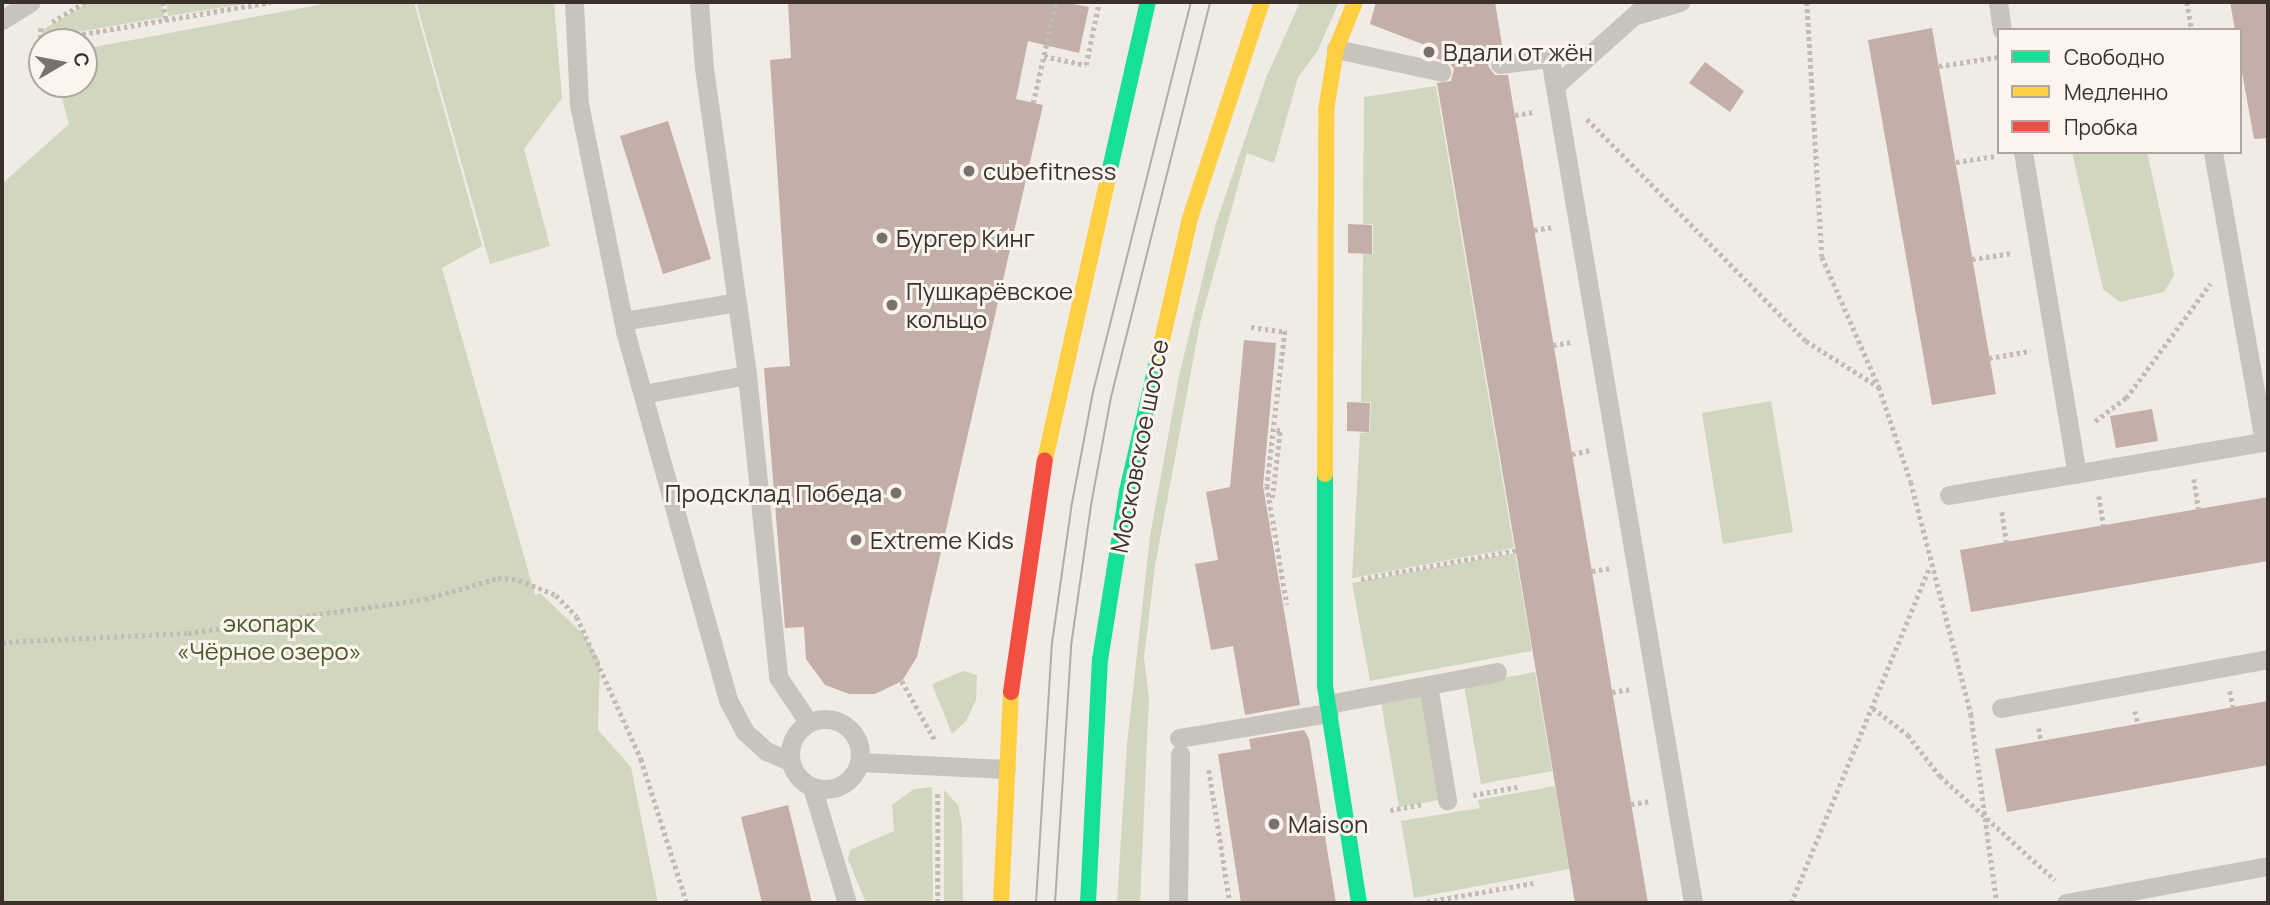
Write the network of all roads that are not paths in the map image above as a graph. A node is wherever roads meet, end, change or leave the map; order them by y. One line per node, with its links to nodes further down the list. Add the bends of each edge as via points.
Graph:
1 (31, 2): 11 (lane)
2 (574, 2): 20 (lane, via 579,104)
3 (699, 2): 19 (lane)
4 (1148, 2): 34 (main road, via 1047,448 1011,690)
5 (1262, 2): 41 (main road, Московское шоссе, via 1190,219 1127,491 1100,660)
6 (1355, 2): 13 (main road)
7 (1649, 2): 10 (lane)
8 (1680, 2): 10 (lane)
9 (1997, 2): 12 (lane)
10 (1633, 16): 16 (lane)
11 (2, 20)
12 (2002, 28)
13 (1336, 49): 15 (lane); 29 (main road, via 1326,110)
14 (1500, 64): 16 (lane, via 1550,58)
15 (1442, 72)
16 (1555, 86): 44 (lane)
17 (2015, 154): 24 (lane, via 2039,248)
18 (2213, 154): 23 (lane)
19 (737, 302): 20 (lane); 21 (lane)
20 (623, 321): 22 (lane)
21 (747, 375): 22 (lane); 31 (lane, via 778,677)
22 (643, 394): 32 (lane, via 728,700 745,732 766,751)
23 (2266, 442): 24 (lane)
24 (2077, 474): 25 (lane)
25 (1949, 495)
26 (2268, 659): 30 (lane)
27 (1497, 672): 28 (lane)
28 (1428, 685): 29 (lane); 36 (lane)
29 (1328, 708): 42 (lane, via 1180,746); 43 (main road)
30 (2001, 708)
31 (808, 723): 32 (lane, via 794,738); 33 (lane, via 841,723 856,739)
32 (790, 761): 35 (lane, via 794,772)
33 (859, 762): 34 (lane); 35 (lane, via 846,782 824,789)
34 (1006, 769): 40 (main road)
35 (812, 787): 39 (lane)
36 (1447, 800)
37 (2268, 866): 38 (lane)
38 (2072, 902)
39 (847, 903)
40 (1001, 903)
41 (1088, 903)
42 (1178, 903)
43 (1359, 903)
44 (1693, 903)

